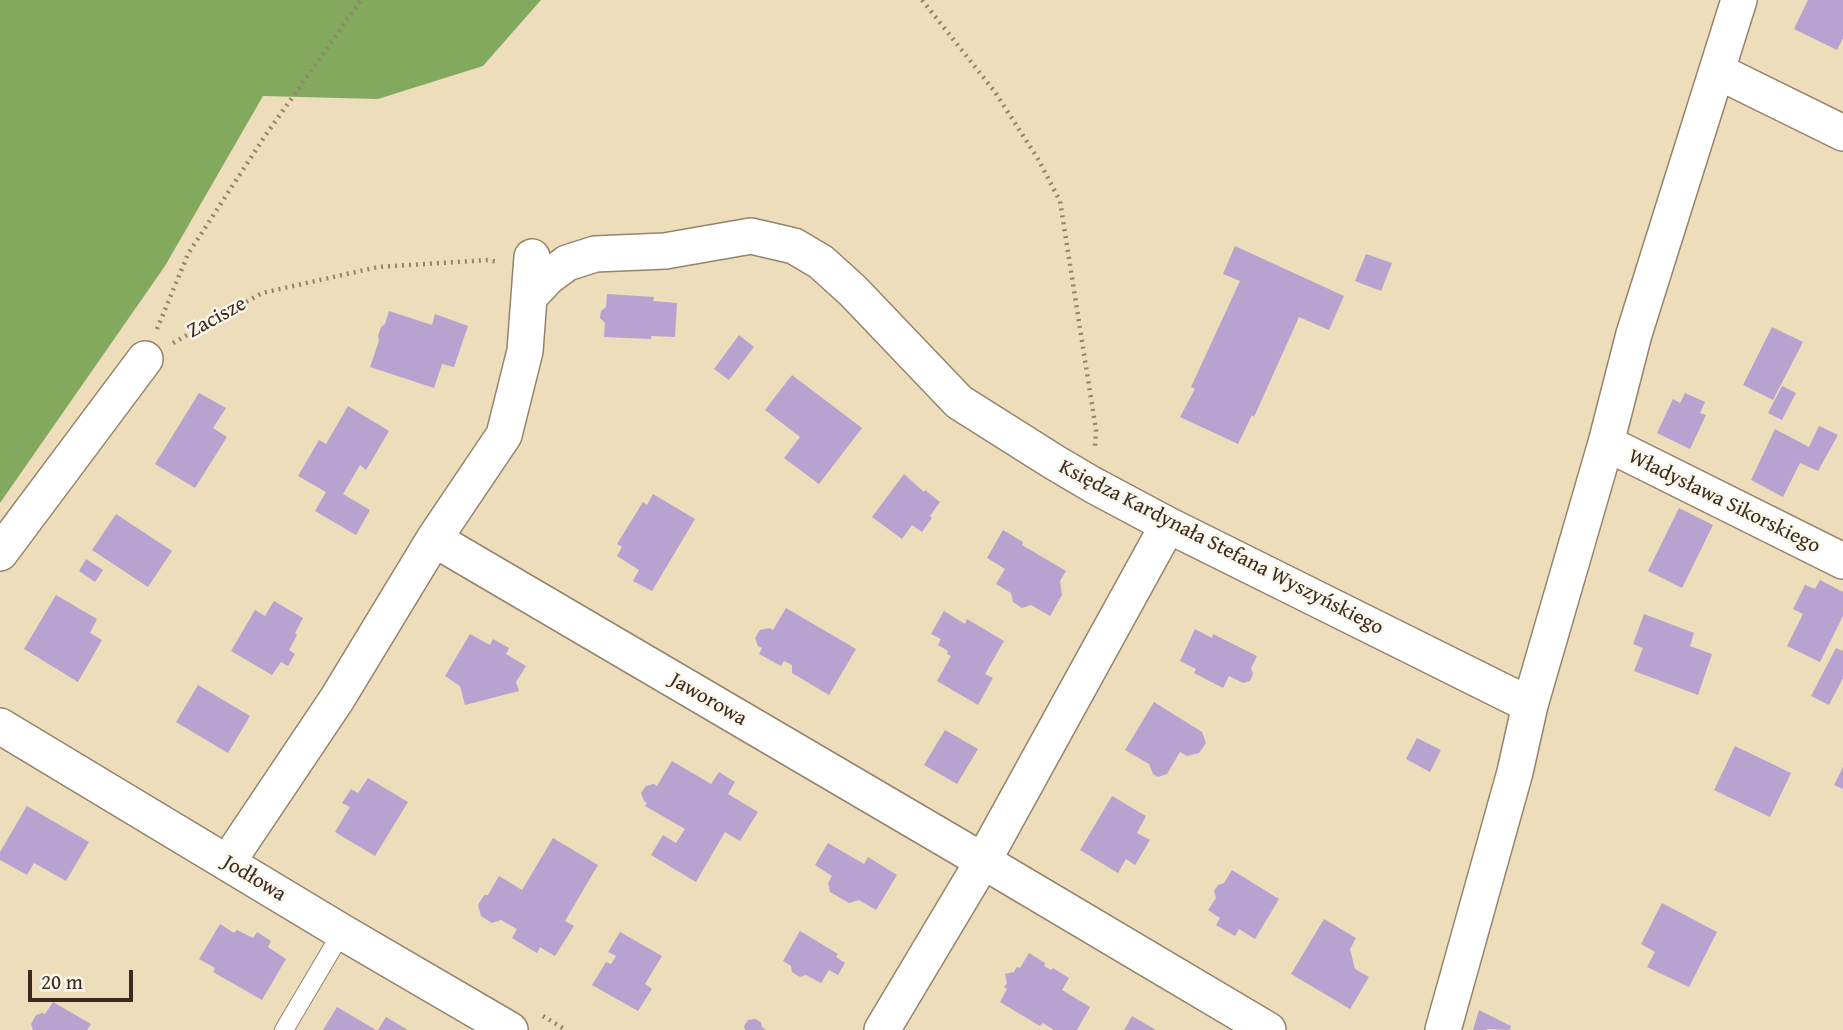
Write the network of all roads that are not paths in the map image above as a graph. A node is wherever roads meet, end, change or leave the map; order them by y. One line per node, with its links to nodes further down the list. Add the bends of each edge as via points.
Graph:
1 (1738, 0): 2 (street)
2 (1717, 71): 3 (street); 5 (street, via 1634,334)
3 (1843, 133)
4 (145, 359): 8 (street)
5 (1606, 443): 9 (street, Władysława Sikorskiego); 10 (street)
6 (1168, 525): 7 (street, Księdza Kardynała Stefana Wyszyńskiego, via 1093,485 959,402 821,262 794,246 751,236 665,251 595,254 567,263 548,277 531,274 525,351 504,435); 10 (street, Księdza Kardynała Stefana Wyszyńskiego); 12 (street)
7 (434, 540): 12 (street, Jaworowa); 13 (street, via 337,699)
8 (0, 553)
9 (1843, 561)
10 (1530, 705): 19 (street)
11 (0, 726): 13 (street, Jodłowa)
12 (983, 861): 17 (street); 18 (street, Jaworowa)
13 (227, 863): 14 (street, Jodłowa)
14 (342, 932): 15 (lane); 16 (street, Jodłowa)
15 (284, 1030)
16 (510, 1030)
17 (883, 1030)
18 (1268, 1030)
19 (1443, 1030)

